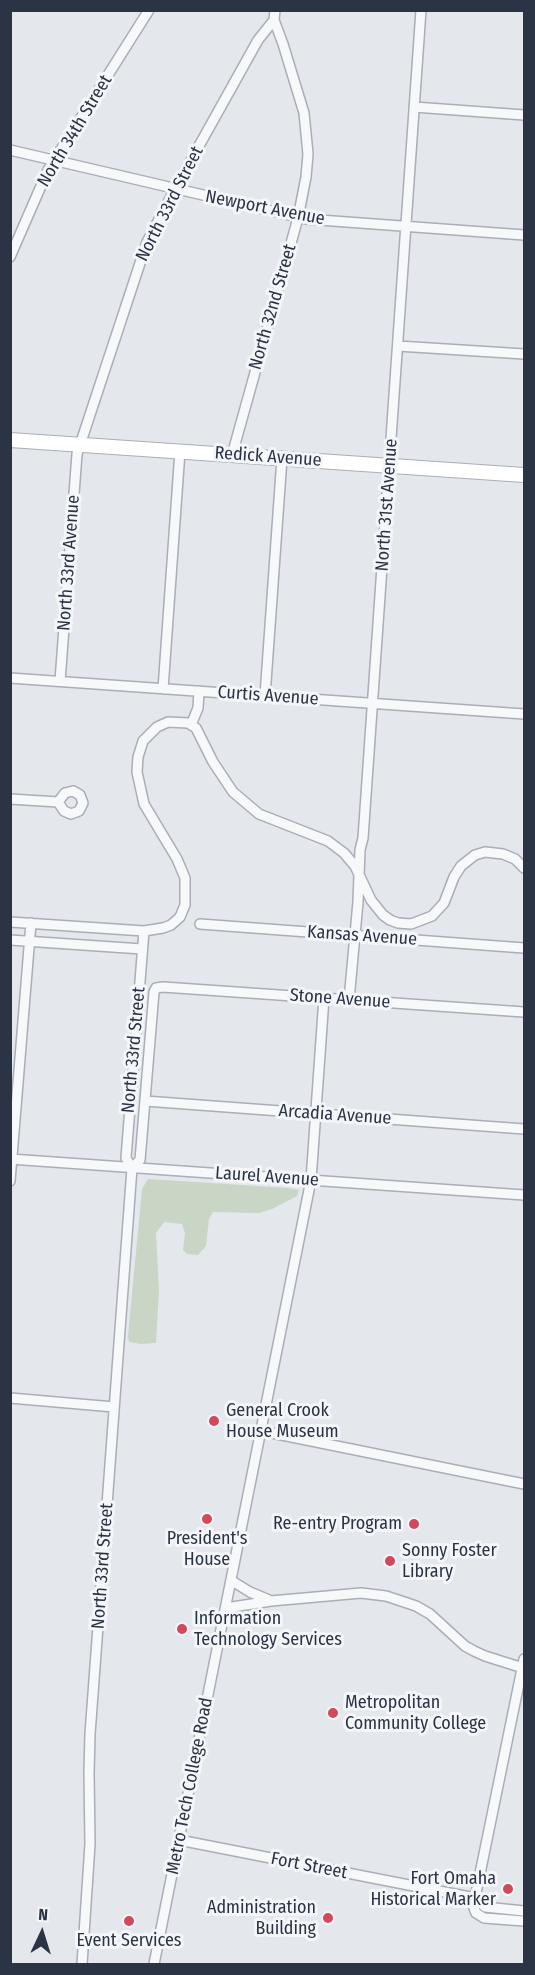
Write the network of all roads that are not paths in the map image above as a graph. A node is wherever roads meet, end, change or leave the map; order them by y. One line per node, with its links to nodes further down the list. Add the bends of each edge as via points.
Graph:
1 (149, 10): 7 (street, North 34th Street)
2 (421, 10): 4 (street, North 31st Avenue)
3 (274, 15): 8 (street, North 33rd Street); 9 (street, North 32nd Street, via 304,113 306,177)
4 (414, 107): 5 (street); 10 (street, North 31st Avenue)
5 (525, 115)
6 (10, 150): 7 (street, Newport Avenue)
7 (55, 160): 8 (street, Newport Avenue); 12 (street, North 34th Street)
8 (175, 189): 9 (street, Newport Avenue); 16 (street, North 33rd Street, via 140,261)
9 (298, 218): 10 (street, Newport Avenue); 18 (street, North 32nd Street)
10 (405, 226): 11 (street, Newport Avenue); 13 (street, North 31st Avenue)
11 (525, 235)
12 (10, 257)
13 (398, 346): 14 (street); 20 (street, North 31st Avenue)
14 (525, 354)
15 (10, 440): 16 (street, Redick Avenue)
16 (80, 444): 17 (street, Redick Avenue); 23 (street, North 33rd Avenue)
17 (180, 451): 18 (street, Redick Avenue); 24 (street)
18 (232, 454): 19 (street, Redick Avenue)
19 (282, 458): 20 (street, Redick Avenue); 26 (street)
20 (389, 465): 21 (street, Redick Avenue); 27 (street, North 31st Avenue)
21 (525, 475)
22 (10, 678): 23 (street, Curtis Avenue)
23 (60, 681): 24 (street, Curtis Avenue)
24 (163, 689): 25 (street, Curtis Avenue)
25 (199, 691): 26 (street, Curtis Avenue); 29 (street)
26 (265, 696): 27 (street, Curtis Avenue)
27 (372, 703): 28 (street, Curtis Avenue); 33 (street, North 31st Avenue)
28 (525, 714)
29 (192, 725): 33 (street, via 238,798 259,814 328,841 348,857); 37 (street, via 161,724 143,741 138,757 144,804 177,860 186,884 180,917 163,928)
30 (10, 799): 31 (street)
31 (58, 802)
32 (525, 868): 33 (street, via 503,854 475,855 456,873 438,911 411,924 398,923 383,915)
33 (359, 876): 38 (street, North 31st Avenue)
34 (10, 922): 35 (street)
35 (31, 923): 37 (street); 40 (street)
36 (200, 924): 38 (street, Kansas Avenue)
37 (144, 930): 42 (street, North 33rd Street)
38 (354, 936): 41 (street, Kansas Avenue); 45 (street, North 31st Avenue)
39 (10, 940): 40 (street)
40 (30, 941): 42 (street); 50 (street)
41 (525, 948)
42 (142, 949): 51 (street, North 33rd Street, via 126,1158)
43 (156, 988): 44 (street, Stone Avenue); 47 (street, North 33rd Street)
44 (324, 998): 45 (street, Stone Avenue); 48 (street)
45 (349, 1000): 46 (street, Stone Avenue)
46 (525, 1012)
47 (145, 1101): 48 (street, Arcadia Avenue); 51 (street, North 33rd Street, via 140,1160)
48 (316, 1114): 49 (street, Arcadia Avenue); 52 (street)
49 (525, 1129)
50 (11, 1159): 51 (street, Laurel Avenue); 53 (street)
51 (132, 1168): 52 (street, Laurel Avenue); 56 (street, North 33rd Street)
52 (311, 1180): 54 (street, Laurel Avenue); 57 (street, Metro Tech College Road)
53 (10, 1181)
54 (525, 1195)
55 (10, 1398): 56 (street)
56 (114, 1407): 67 (street, North 33rd Street, via 90,1734 90,1845)
57 (261, 1431): 58 (street); 59 (street, Metro Tech College Road)
58 (525, 1484)
59 (232, 1581): 60 (street); 61 (street, Metro Tech College Road)
60 (271, 1601): 61 (street); 62 (street, via 361,1593 386,1596 430,1614 474,1651)
61 (226, 1608): 63 (street, Metro Tech College Road)
62 (524, 1663): 64 (street)
63 (180, 1839): 64 (street, Fort Street); 68 (street, Metro Tech College Road)
64 (475, 1898): 65 (street, Fort Street, via 485,1907); 66 (street, via 474,1908 479,1917)
65 (525, 1911)
66 (525, 1921)
67 (82, 1965)
68 (154, 1965)

